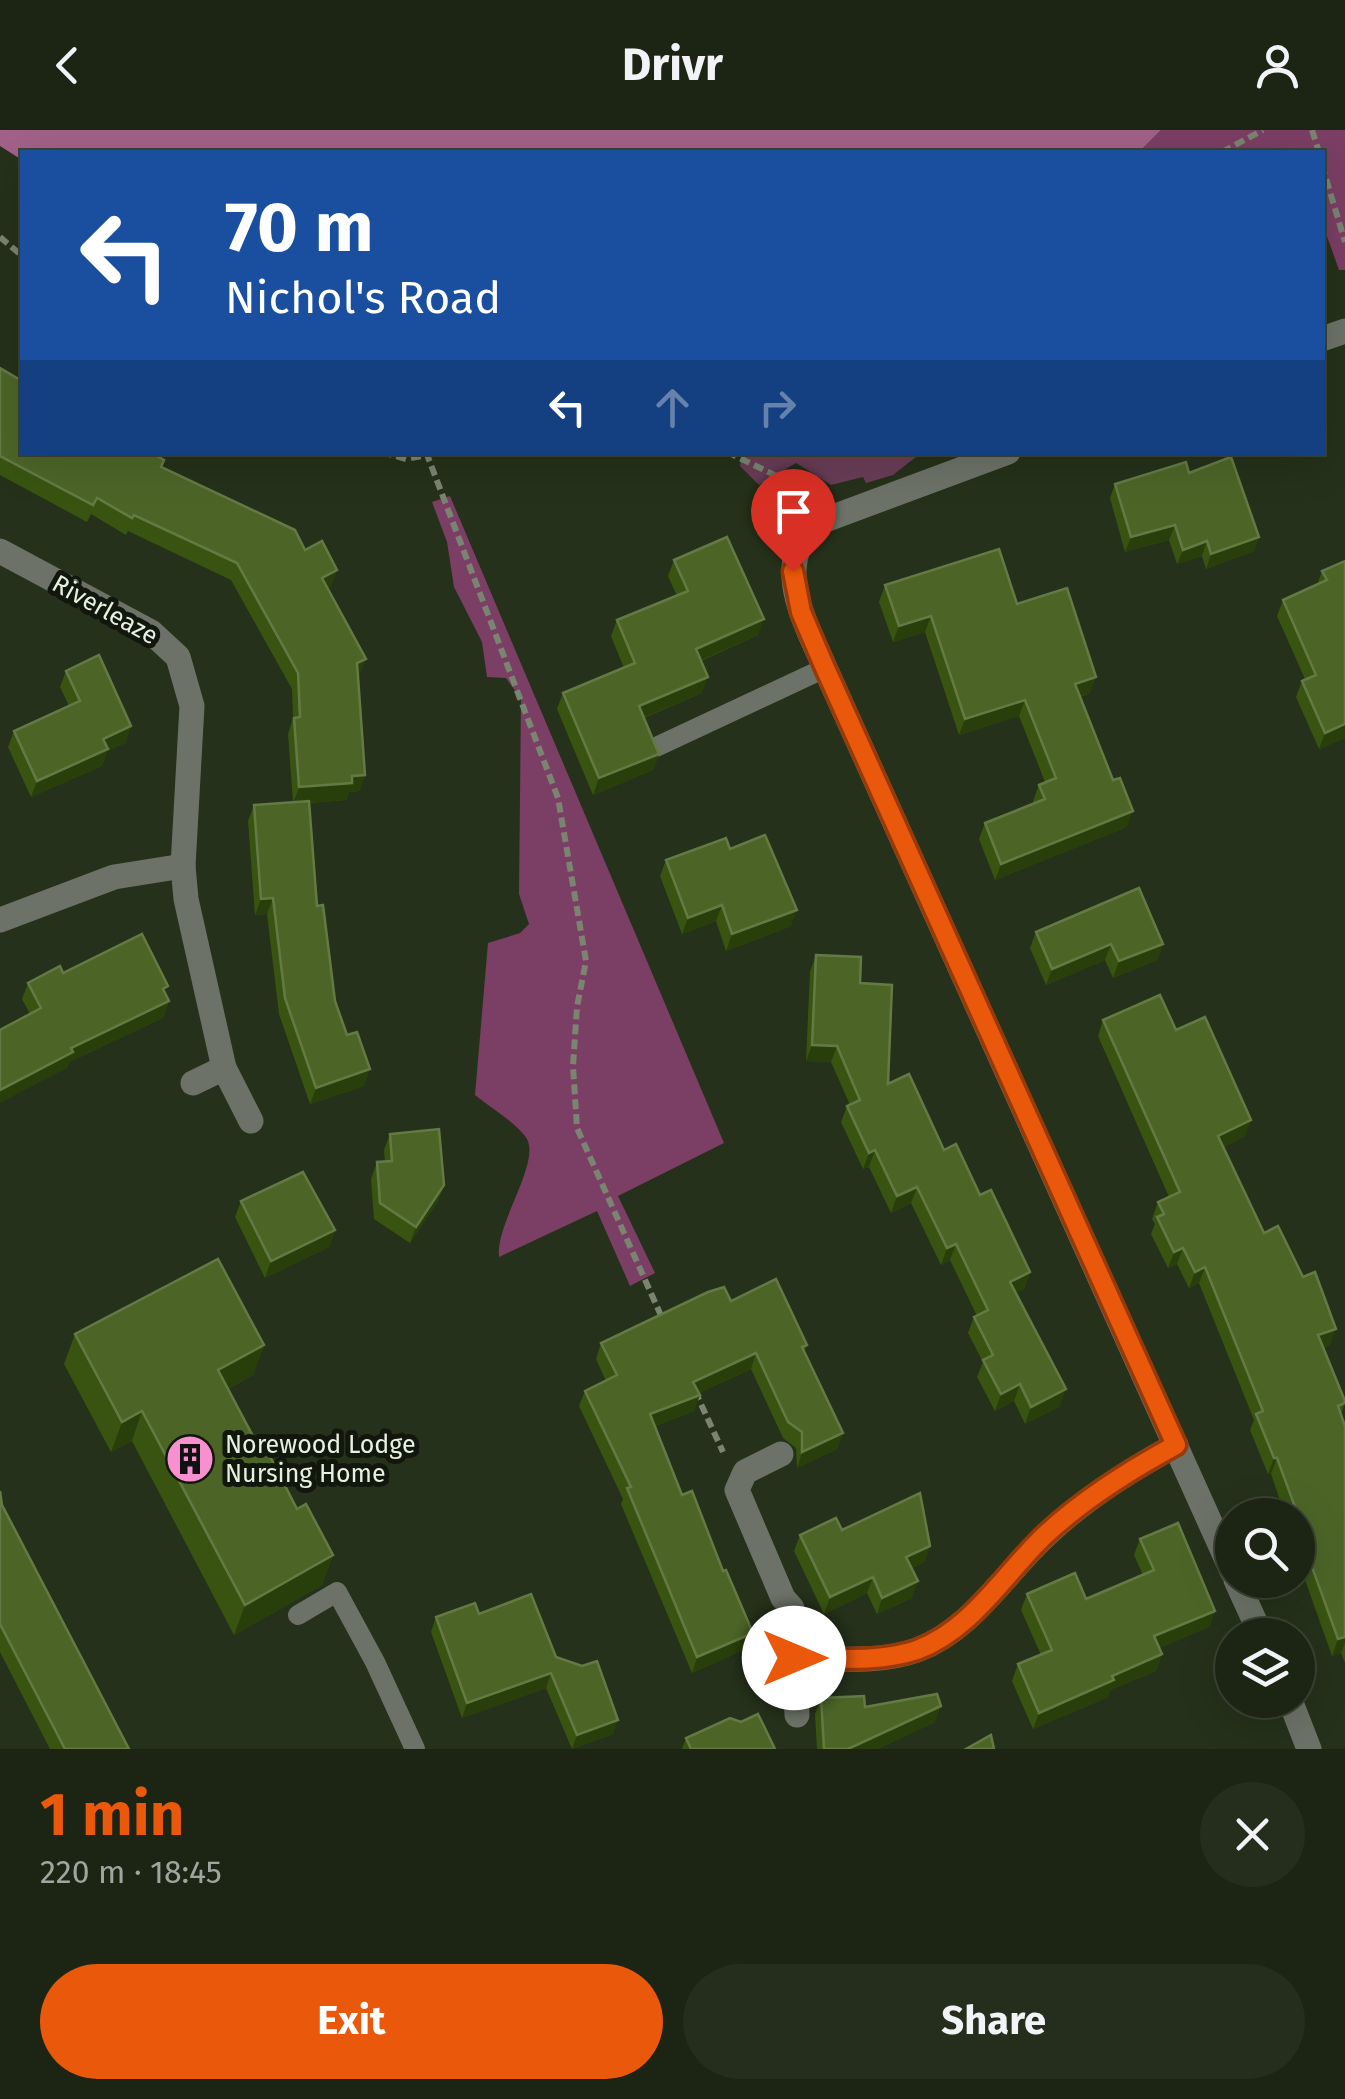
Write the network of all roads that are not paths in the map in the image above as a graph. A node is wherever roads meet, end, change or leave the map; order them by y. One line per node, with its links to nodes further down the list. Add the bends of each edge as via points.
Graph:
1 (1000, 455): 3 (street, via 824,519 802,539 794,560 796,594)
2 (0, 552): 5 (street, Riverleaze, via 152,632 178,657 193,720)
3 (825, 668): 4 (lane); 10 (street)
4 (656, 747)
5 (182, 866): 6 (street, via 114,877); 7 (street, Riverleaze)
6 (0, 920)
7 (224, 1068): 8 (street); 9 (street, Riverleaze)
8 (193, 1083)
9 (251, 1121)
10 (1176, 1445): 12 (street); 14 (street, via 1069,1514 942,1639 881,1658)
11 (780, 1454): 14 (street, via 745,1472 738,1485 740,1502 792,1608)
12 (1215, 1533)
13 (298, 1615): 17 (lane, via 337,1592)
14 (794, 1658): 15 (street)
15 (797, 1716)
16 (1297, 1718): 18 (street)
17 (414, 1749)
18 (1309, 1749)

